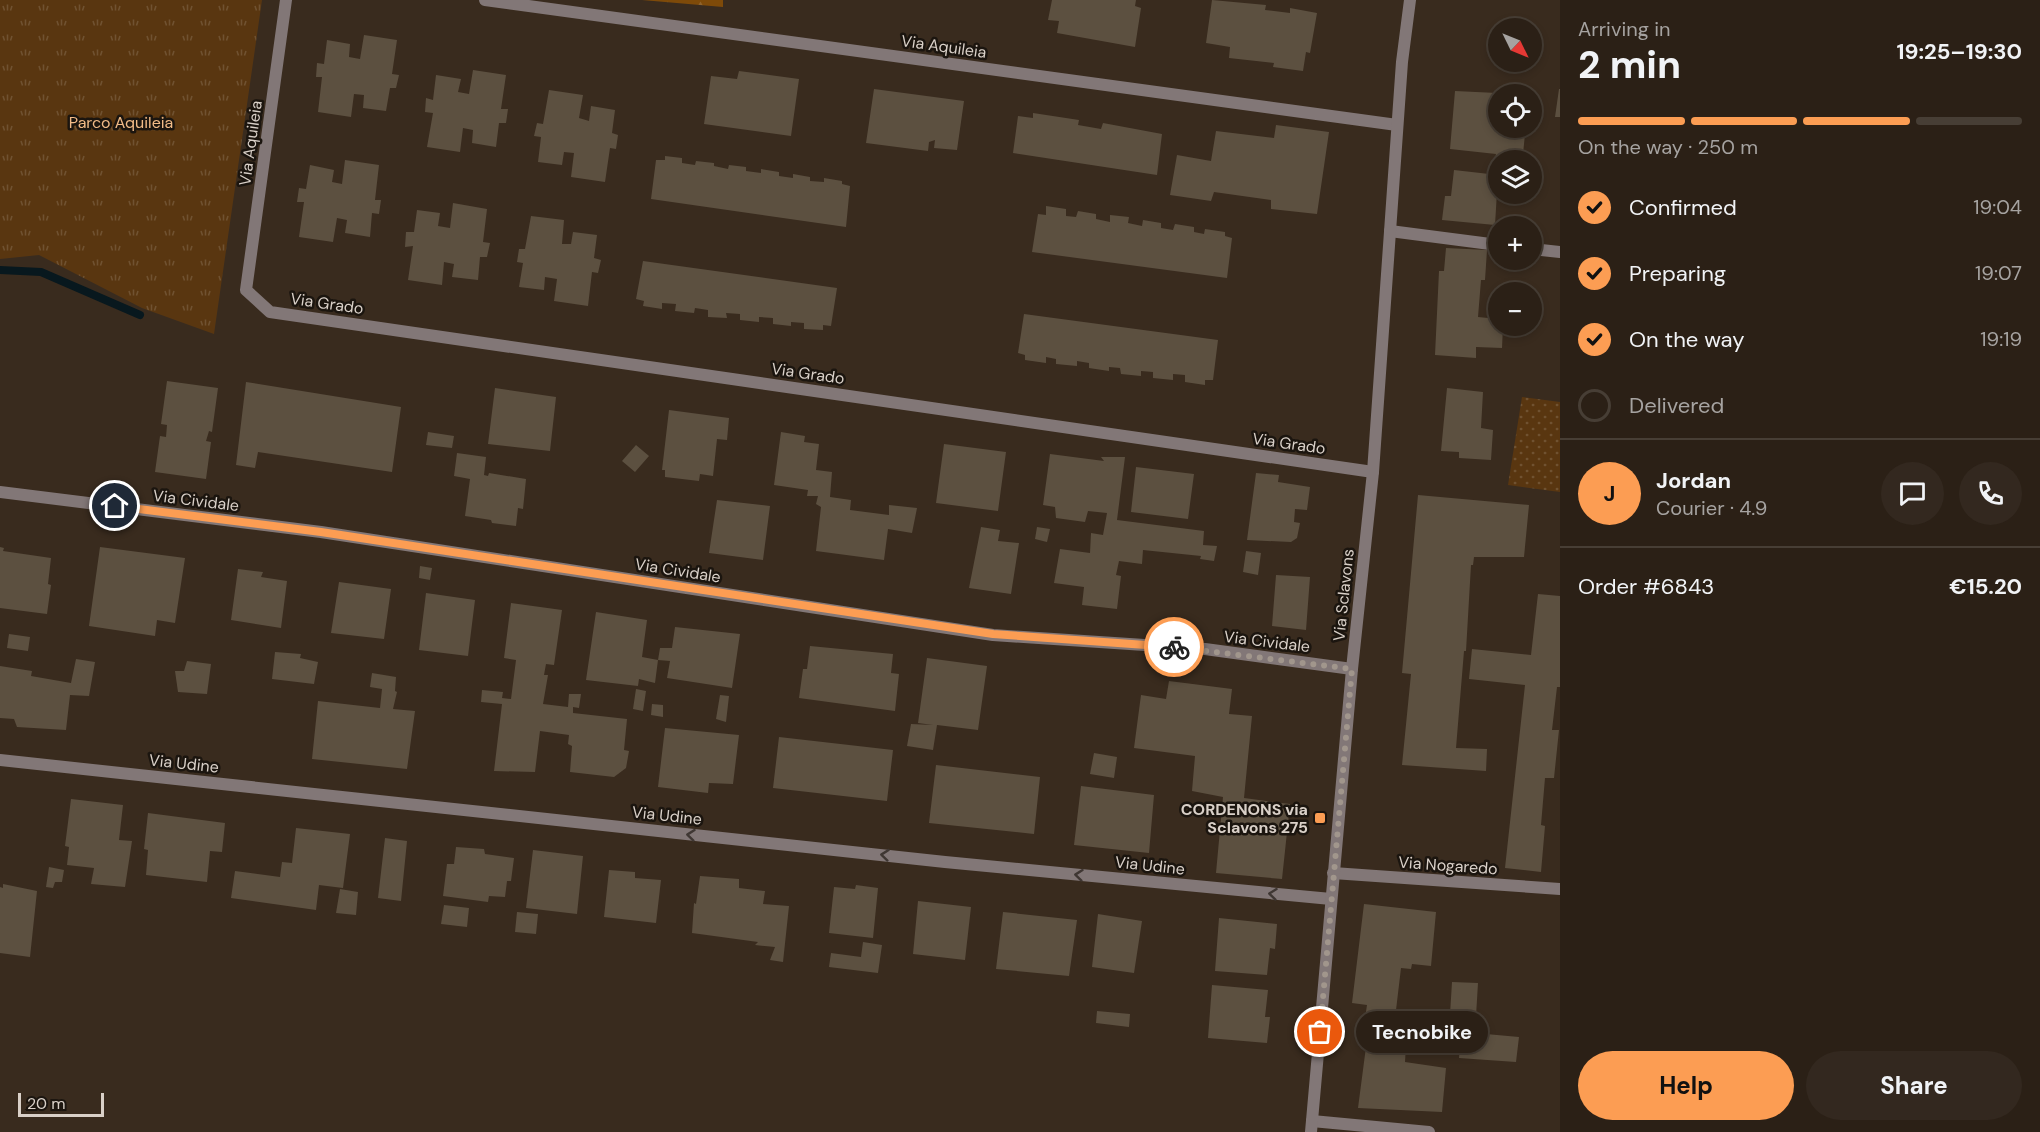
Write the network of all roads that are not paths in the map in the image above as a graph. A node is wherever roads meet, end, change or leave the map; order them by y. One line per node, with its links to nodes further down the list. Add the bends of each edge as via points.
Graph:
1 (286, 0): 9 (street, Via Aquileia)
2 (485, 0): 4 (street, Via Aquileia)
3 (1409, 2): 4 (street, Via Sclavons)
4 (1397, 125): 5 (street, Via Sclavons)
5 (1390, 231): 6 (street); 10 (street, Via Sclavons)
6 (1488, 244)
7 (1542, 250): 8 (street)
8 (1560, 252)
9 (246, 290): 10 (street, Via Grado, via 270,312)
10 (1373, 472): 12 (street, Via Sclavons)
11 (0, 492): 12 (street, Via Cividale, via 321,532 993,634 1205,650)
12 (1352, 669): 14 (street, Via Sclavons)
13 (0, 760): 16 (street, Via Udine, one-way to 13, via 945,862)
14 (1333, 873): 15 (street, Via Nogaredo); 16 (street, Via Sclavons)
15 (1560, 889)
16 (1331, 899): 17 (street, Via Sclavons)
17 (1311, 1126): 18 (street)
18 (1430, 1132)

